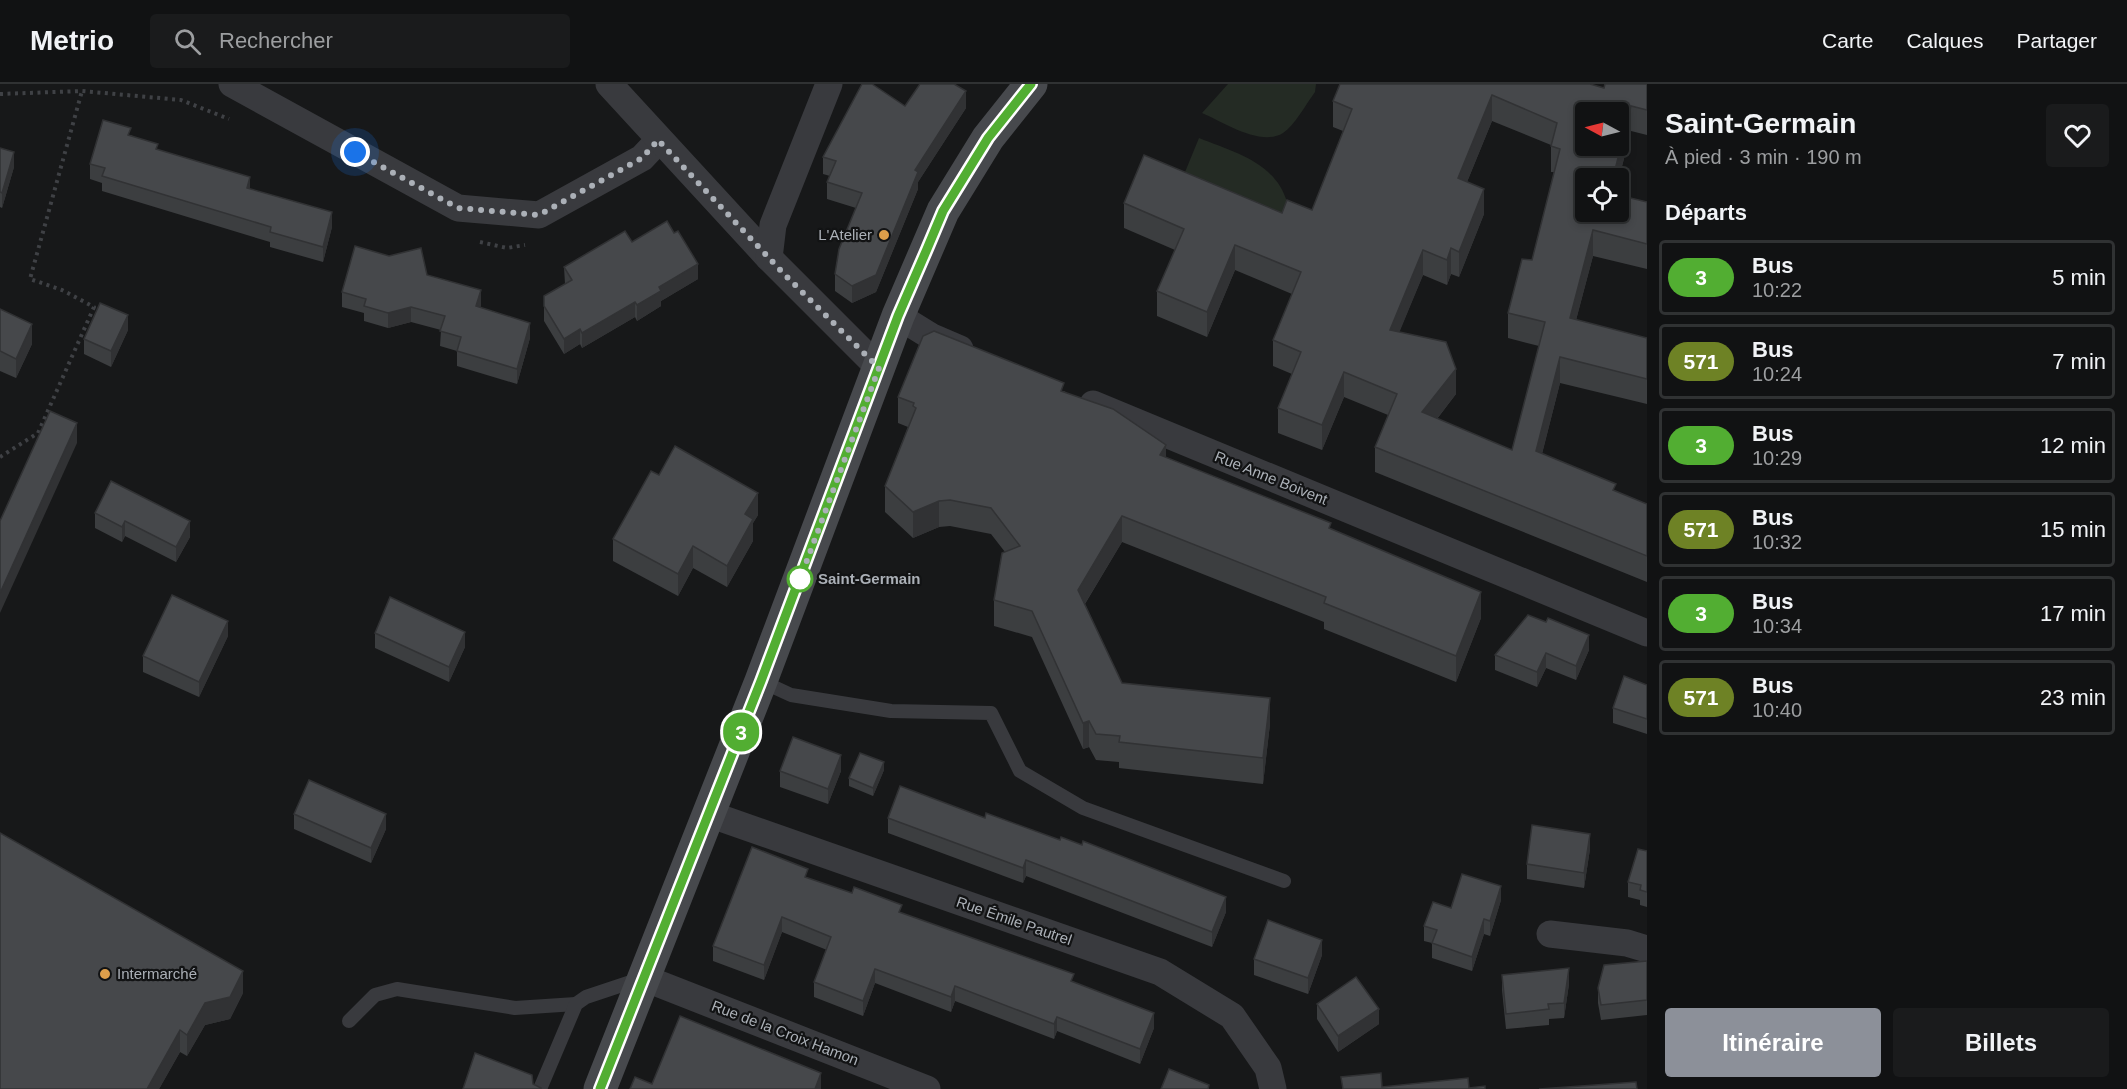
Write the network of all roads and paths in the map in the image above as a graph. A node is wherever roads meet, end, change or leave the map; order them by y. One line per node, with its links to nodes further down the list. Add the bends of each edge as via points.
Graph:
1 (232, 84): 6 (street, via 458,208 539,215 642,158)
2 (609, 84): 6 (street)
3 (829, 84): 7 (street, via 773,225)
4 (1030, 84): 8 (main road, via 988,138 943,211)
5 (82, 91): 12 (path, via 30,279 94,307 38,433)
6 (658, 140): 7 (street)
7 (769, 258): 10 (street)
8 (898, 316): 9 (street, via 932,338); 10 (main road)
9 (985, 360)
10 (879, 368): 14 (main road)
11 (1070, 395): 13 (street, Rue Anne Boivent)
12 (0, 457)
13 (1647, 633)
14 (761, 681): 15 (main road); 16 (lane, via 791,695 891,711 991,713 1020,771 1083,808)
15 (709, 813): 19 (main road); 25 (street, Rue Émile Pautrel, via 1160,972 1232,1016 1269,1068)
16 (1284, 881)
17 (1550, 934): 18 (street)
18 (1647, 949)
19 (644, 978): 20 (lane); 23 (main road); 24 (street, Rue de la Croix Hamon)
20 (576, 1004): 21 (lane, via 515,1008 397,989 375,994); 22 (lane)
21 (349, 1021)
22 (540, 1089)
23 (600, 1089)
24 (927, 1089)
25 (1274, 1089)

